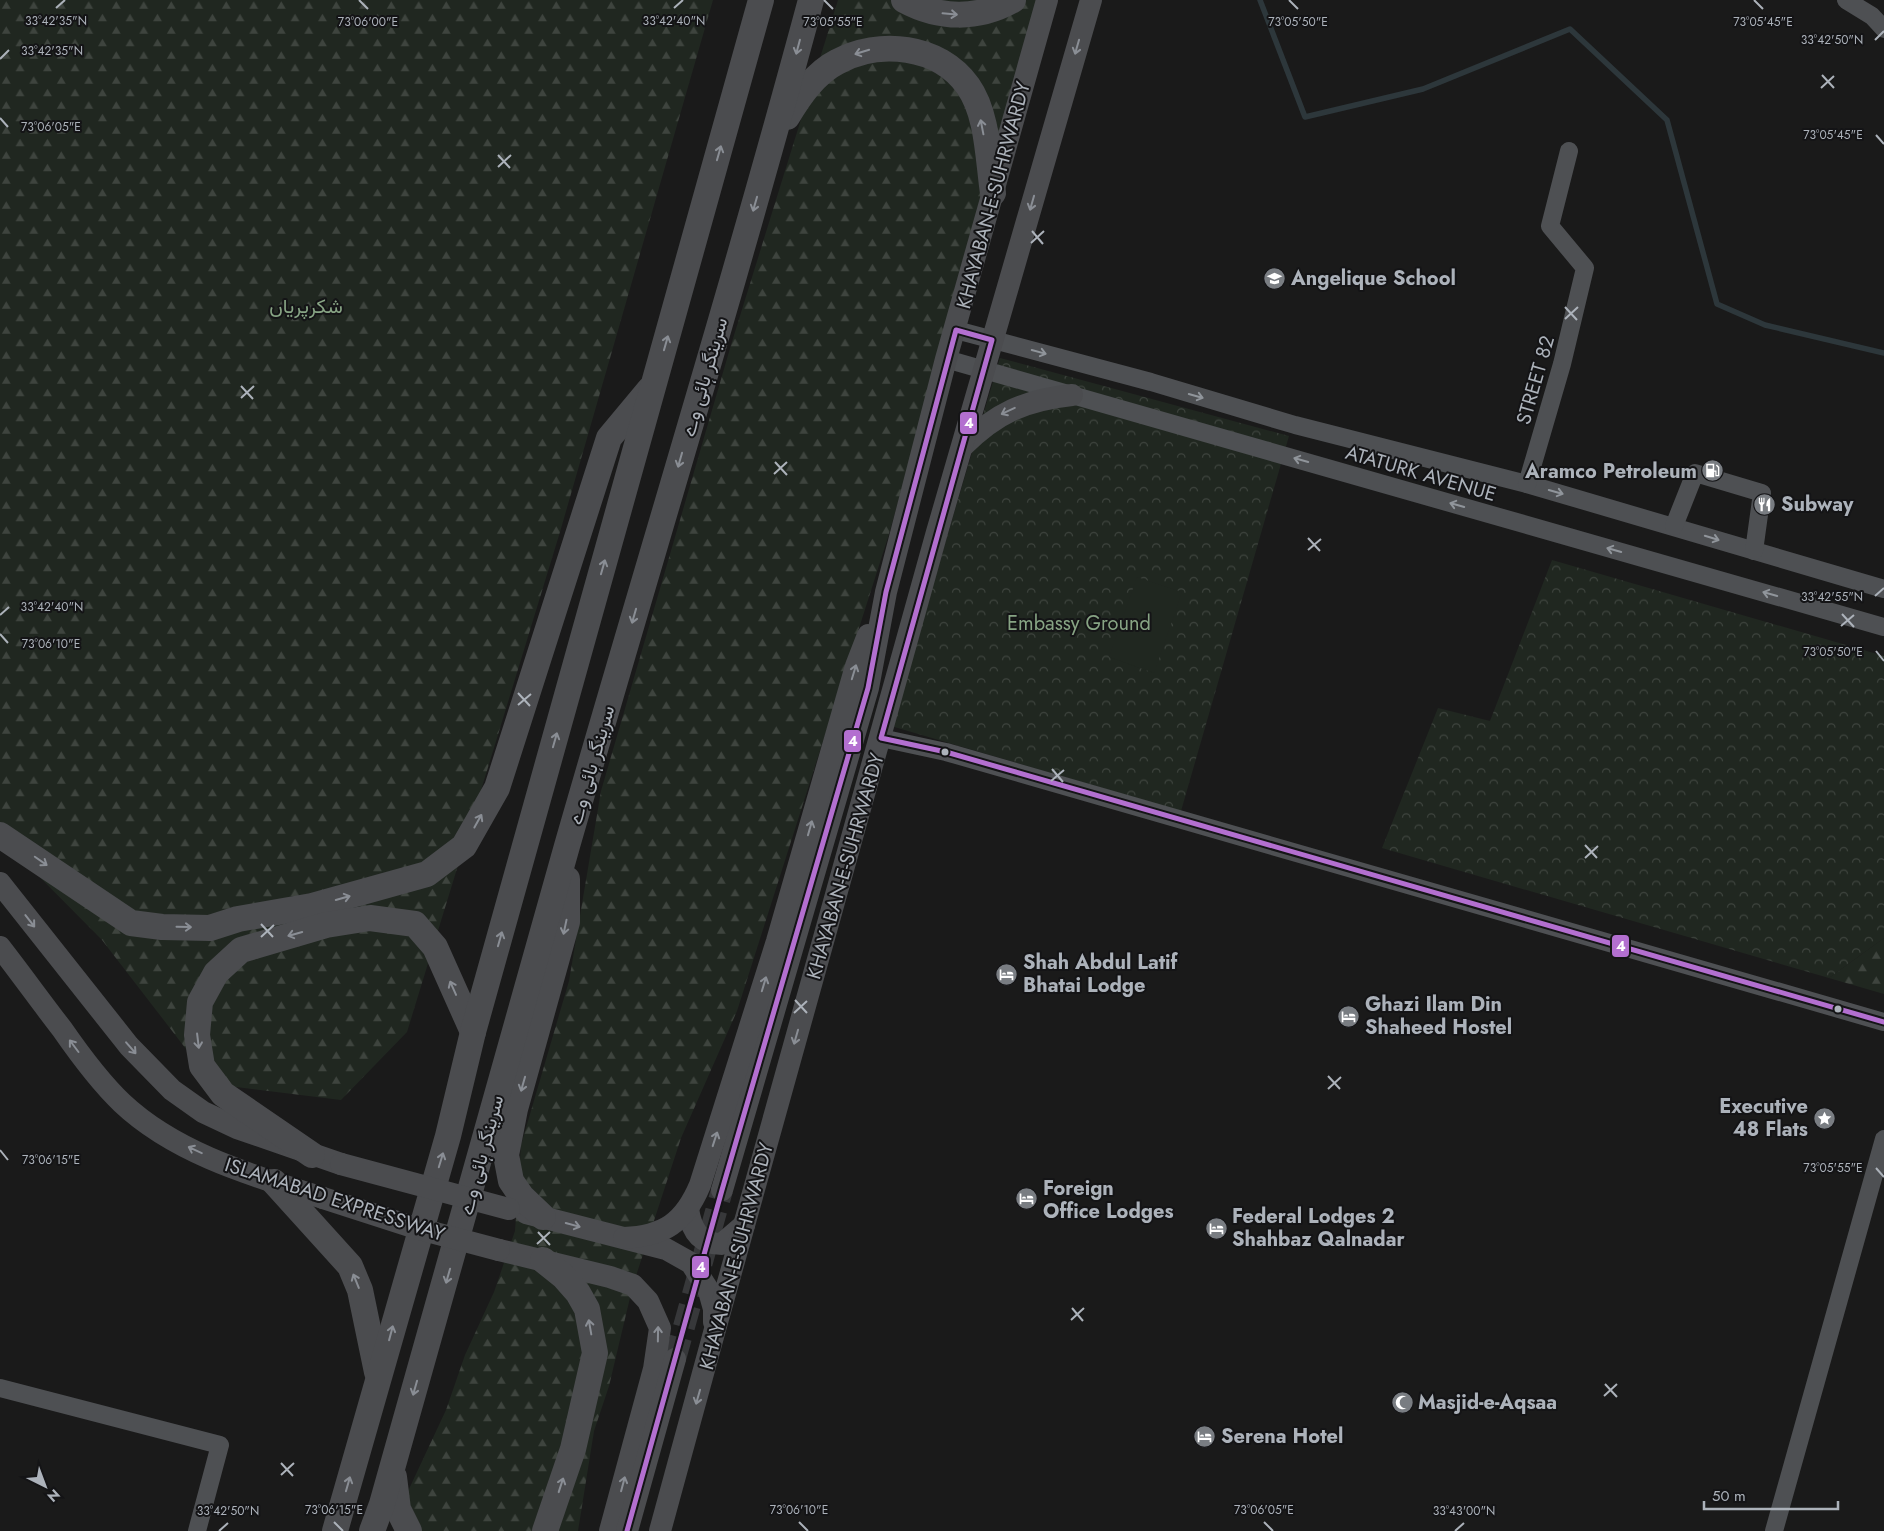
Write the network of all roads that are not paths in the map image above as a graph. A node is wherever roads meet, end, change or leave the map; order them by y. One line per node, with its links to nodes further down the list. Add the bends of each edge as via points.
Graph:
1 (761, 0): 16 (highway, سرینگر ہائی وے, one-way to 1)
2 (811, 0): 9 (highway, سرینگر ہائی وے, one-way to 9)
3 (904, 0): 4 (highway, one-way to 4, via 928,11 952,15 977,14)
4 (1013, 0)
5 (1047, 0): 11 (main road, KHAYABAN-E-SUHRWARDY)
6 (1091, 0): 13 (main road, KHAYABAN-E-SUHRWARDY, one-way to 13)
7 (1846, 0): 8 (street, via 1872,16)
8 (1884, 29)
9 (774, 139): 11 (highway, one-way to 9, via 976,102 955,71 928,55 897,48 866,50 836,62 801,95); 27 (highway, سرینگر ہائی وے, one-way to 27)
10 (1569, 152): 19 (street, STREET 82, via 1550,226 1585,268 1562,364)
11 (993, 193): 12 (main road, KHAYABAN-E-SUHRWARDY)
12 (956, 330): 13 (street, ATATURK AVENUE); 14 (main road, KHAYABAN-E-SUHRWARDY)
13 (992, 340): 15 (main road, KHAYABAN-E-SUHRWARDY); 19 (street, ATATURK AVENUE, one-way to 19, via 1295,425)
14 (946, 359): 15 (street, ATATURK AVENUE); 23 (main road, KHAYABAN-E-SUHRWARDY)
15 (984, 369): 17 (street, ATATURK AVENUE); 18 (main road, KHAYABAN-E-SUHRWARDY)
16 (655, 383): 26 (highway, one-way to 16, via 132,923 162,927 210,928 312,906 427,874 464,846 496,788 609,438); 31 (highway, سرینگر ہائی وے, one-way to 16)
17 (1072, 395): 18 (main road, one-way to 18, via 1047,397 1000,414); 24 (street, ATATURK AVENUE, one-way to 17)
18 (963, 446): 25 (main road, KHAYABAN-E-SUHRWARDY)
19 (1527, 484): 20 (street, ATATURK AVENUE, one-way to 20)
20 (1674, 526): 21 (street, ATATURK AVENUE, one-way to 21); 21 (street, via 1695,473 1762,493)
21 (1754, 551): 22 (street, ATATURK AVENUE)
22 (1884, 588)
23 (886, 592): 35 (main road, via 868,688); 36 (main road, one-way to 23, via 700,1185 740,1064 856,666)
24 (1884, 627)
25 (881, 738): 30 (street, via 946,752); 38 (main road, KHAYABAN-E-SUHRWARDY, one-way to 38)
26 (0, 835)
27 (568, 844): 37 (highway, one-way to 37, via 567,922 506,1155 511,1181); 45 (highway, سرینگر ہائی وے, one-way to 45)
28 (0, 883): 33 (main road, ISLAMABAD EXPRESSWAY, one-way to 33, via 130,1046 172,1090 203,1112 237,1128)
29 (0, 947): 34 (main road, ISLAMABAD EXPRESSWAY, one-way to 29, via 179,1142 146,1123 122,1103 98,1077)
30 (1884, 1022)
31 (473, 1032): 33 (highway, one-way to 33, via 434,947 415,924 370,918 326,925 240,950 216,974 200,1002 196,1035 202,1066 223,1094); 43 (highway, سرینگر ہائی وے, one-way to 31, via 448,1136)
32 (1884, 1139): 54 (street)
33 (312, 1155): 37 (main road, ISLAMABAD EXPRESSWAY, bridge)
34 (274, 1182): 40 (main road, ISLAMABAD EXPRESSWAY, bridge, via 416,1228); 43 (highway, one-way to 34, via 370,1329 350,1266)
35 (722, 1190)
36 (688, 1209): 38 (main road, via 690,1224 701,1239 714,1244 722,1244); 39 (main road, via 666,1230 645,1237)
37 (543, 1217): 39 (main road, ISLAMABAD EXPRESSWAY, one-way to 39)
38 (744, 1224): 41 (main road, KHAYABAN-E-SUHRWARDY)
39 (624, 1238): 41 (main road, ISLAMABAD EXPRESSWAY, via 666,1249 691,1263 709,1291 714,1309)
40 (543, 1260): 50 (highway, one-way to 40, via 573,1449 594,1353 587,1309 563,1276); 51 (main road, ISLAMABAD EXPRESSWAY, one-way to 40, via 654,1369 660,1328 648,1300 633,1285 610,1276)
41 (714, 1332): 53 (main road, KHAYABAN-E-SUHRWARDY, one-way to 53)
42 (675, 1359): 52 (main road)
43 (378, 1380): 47 (highway, سرینگر ہائی وے, one-way to 43)
44 (0, 1388): 46 (street, via 220,1445)
45 (393, 1466): 48 (highway, سرینگر ہائی وے); 49 (highway, via 398,1509)
46 (198, 1531)
47 (334, 1531)
48 (372, 1531)
49 (409, 1531)
50 (545, 1531)
51 (610, 1531)
52 (627, 1531)
53 (660, 1531)
54 (1774, 1531)

